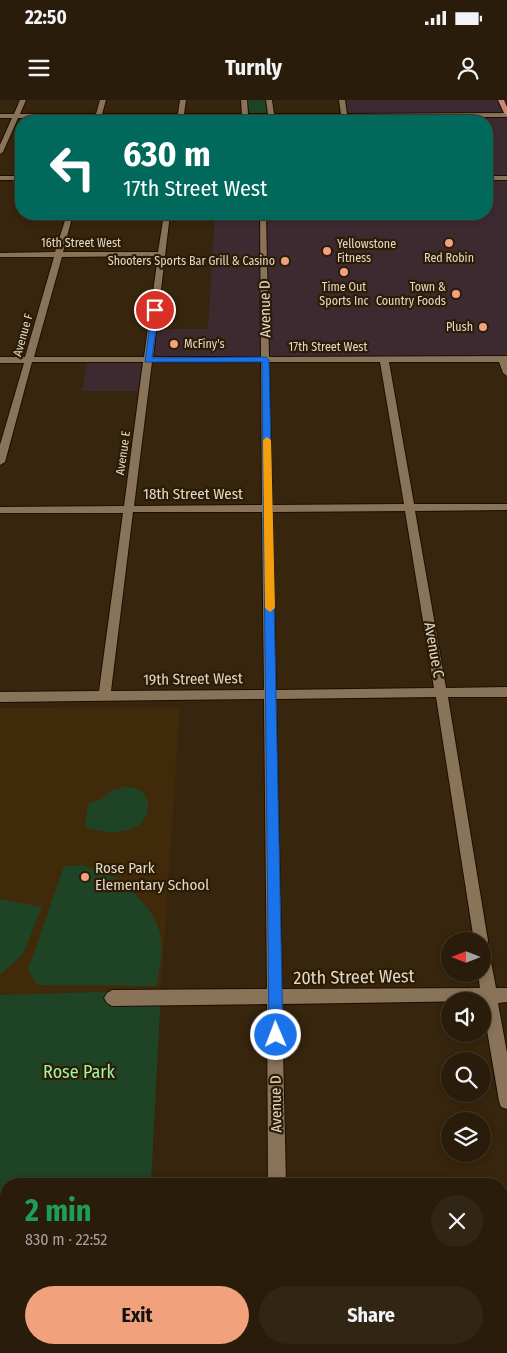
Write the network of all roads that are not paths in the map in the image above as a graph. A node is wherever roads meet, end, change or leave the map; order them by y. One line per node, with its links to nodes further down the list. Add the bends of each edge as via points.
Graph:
1 (23, 100): 9 (street)
2 (103, 100): 10 (street)
3 (183, 100): 11 (street)
4 (244, 100): 12 (street)
5 (269, 100): 13 (street)
6 (342, 100): 14 (street)
7 (501, 100): 8 (main road)
8 (507, 114): 15 (street)
9 (16, 115)
10 (99, 115)
11 (180, 115)
12 (246, 115)
13 (272, 115)
14 (344, 115)
15 (487, 115)
16 (0, 116): 17 (street)
17 (15, 116)
18 (15, 118): 19 (street)
19 (2, 144): 20 (street)
20 (0, 152)
21 (0, 178): 22 (street)
22 (15, 178)
23 (493, 178): 24 (street)
24 (507, 178)
25 (68, 220): 29 (street, Avenue F)
26 (167, 220): 30 (street, Avenue E)
27 (263, 220): 35 (street, Avenue D)
28 (0, 254): 29 (street, 16th Street West)
29 (59, 254): 30 (street, 16th Street West); 33 (street, Avenue F)
30 (162, 254): 34 (street, Avenue E)
31 (505, 359): 36 (street, 17th Street West); 37 (street)
32 (0, 360): 33 (street, 17th Street West)
33 (29, 360): 34 (street, 17th Street West); 38 (street, Avenue F)
34 (148, 360): 35 (street, 17th Street West); 42 (street, Avenue E)
35 (266, 360): 36 (street, 17th Street West); 40 (street, Avenue D)
36 (384, 360): 41 (street, Avenue C)
37 (507, 373)
38 (0, 462)
39 (507, 507): 41 (street, 18th Street West)
40 (268, 508): 41 (street, 18th Street West); 42 (street, 18th Street West); 46 (street, Avenue D)
41 (409, 508): 45 (street, Avenue C)
42 (128, 509): 43 (street, 18th Street West); 48 (street, Avenue E)
43 (0, 510)
44 (507, 692): 45 (street, 19th Street West)
45 (441, 693): 46 (street, 19th Street West); 49 (street, Avenue C)
46 (272, 694): 48 (street, 19th Street West); 54 (street, Avenue D)
47 (0, 696): 48 (street, 19th Street West)
48 (104, 696)
49 (480, 932)
50 (491, 995): 51 (street, 20th Street West)
51 (507, 995)
52 (441, 996): 54 (street, 20th Street West)
53 (112, 998): 54 (street, 20th Street West)
54 (275, 998): 57 (street, Avenue D)
55 (491, 1001): 56 (street)
56 (507, 1101)
57 (277, 1178)

